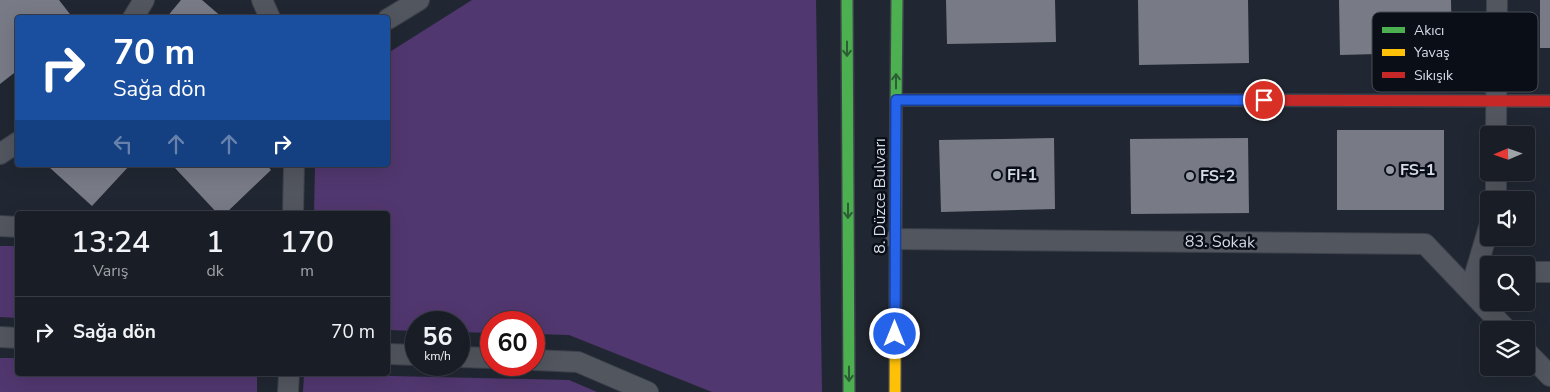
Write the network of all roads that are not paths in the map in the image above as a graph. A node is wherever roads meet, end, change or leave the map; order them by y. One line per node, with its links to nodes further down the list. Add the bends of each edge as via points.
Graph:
1 (144, 0): 6 (street)
2 (262, 0): 7 (street)
3 (419, 0): 8 (street)
4 (847, 0): 36 (main road, 8. Düzce Bulvarı, one-way to 36)
5 (897, 0): 10 (main road, 8. Düzce Bulvarı, one-way to 5)
6 (135, 15)
7 (269, 15)
8 (390, 17)
9 (1496, 92): 11 (street)
10 (896, 100): 11 (main road); 20 (main road, 8. Düzce Bulvarı)
11 (1496, 100): 12 (main road); 13 (street)
12 (1550, 100)
13 (1496, 126)
14 (15, 144): 15 (street)
15 (0, 154)
16 (294, 167): 17 (street)
17 (293, 211)
18 (0, 226): 19 (street)
19 (15, 226)
20 (896, 238): 24 (street, 83. Sokak, via 1425,244); 37 (main road, 8. Düzce Bulvarı)
21 (1535, 272): 22 (street)
22 (1550, 272)
23 (1480, 274): 24 (street)
24 (1470, 291): 25 (street, 83. Sokak)
25 (1498, 321)
26 (0, 338): 27 (street)
27 (15, 338)
28 (390, 354): 29 (street)
29 (405, 355)
30 (545, 360): 35 (street, via 578,362)
31 (1535, 360): 33 (street)
32 (289, 376): 34 (street)
33 (1550, 376)
34 (288, 392)
35 (648, 392)
36 (849, 392)
37 (894, 392)

